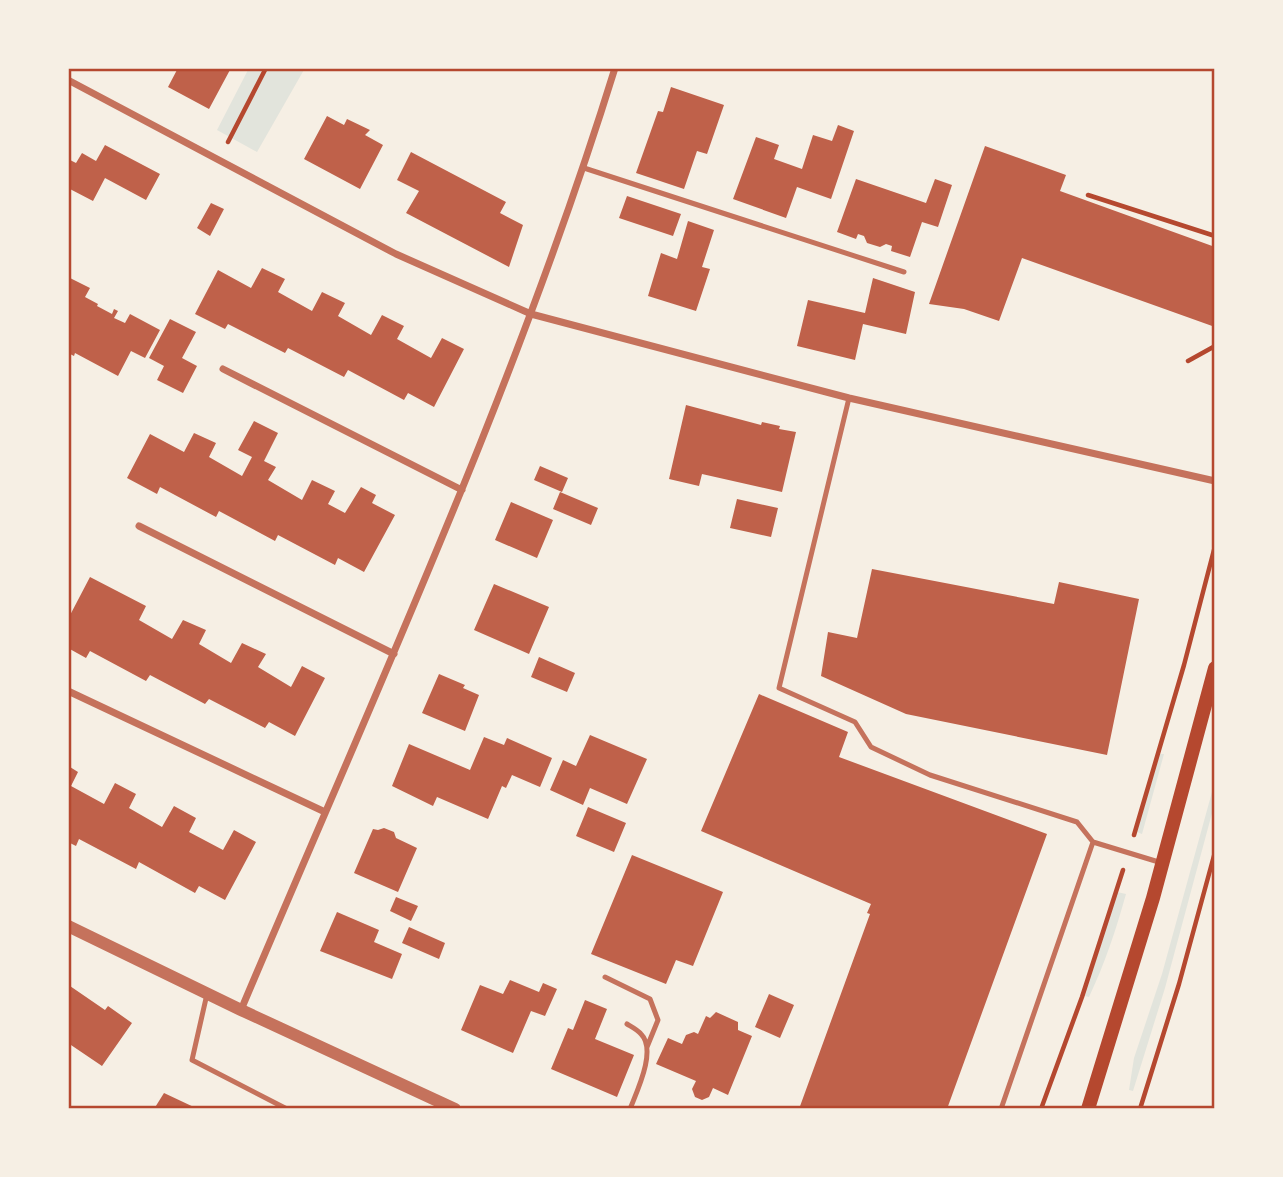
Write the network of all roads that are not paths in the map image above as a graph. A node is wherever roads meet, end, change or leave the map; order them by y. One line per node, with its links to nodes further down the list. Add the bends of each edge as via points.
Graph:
1 (614, 68): 3 (street)
2 (68, 80): 5 (street, via 396,254)
3 (584, 168): 4 (lane); 5 (street)
4 (904, 272)
5 (531, 314): 7 (street); 9 (street)
6 (223, 369): 9 (street)
7 (849, 398): 8 (street); 15 (lane, via 779,688 855,722 871,747 930,775 1077,822)
8 (1215, 481)
9 (462, 490): 11 (street)
10 (139, 526): 11 (street)
11 (394, 654): 14 (street)
12 (1215, 668): 16 (main road)
13 (68, 691): 14 (street)
14 (325, 812): 20 (street)
15 (1093, 842): 16 (lane); 26 (lane)
16 (1162, 863): 27 (main road)
17 (68, 926): 19 (street)
18 (605, 977): 22 (lane, via 650,999 658,1020)
19 (207, 993): 20 (street); 24 (lane, via 191,1060)
20 (241, 1010): 23 (street)
21 (627, 1024): 22 (lane, via 643,1035)
22 (647, 1047): 25 (lane)
23 (449, 1108)
24 (287, 1109)
25 (631, 1109)
26 (1001, 1109)
27 (1087, 1109)

